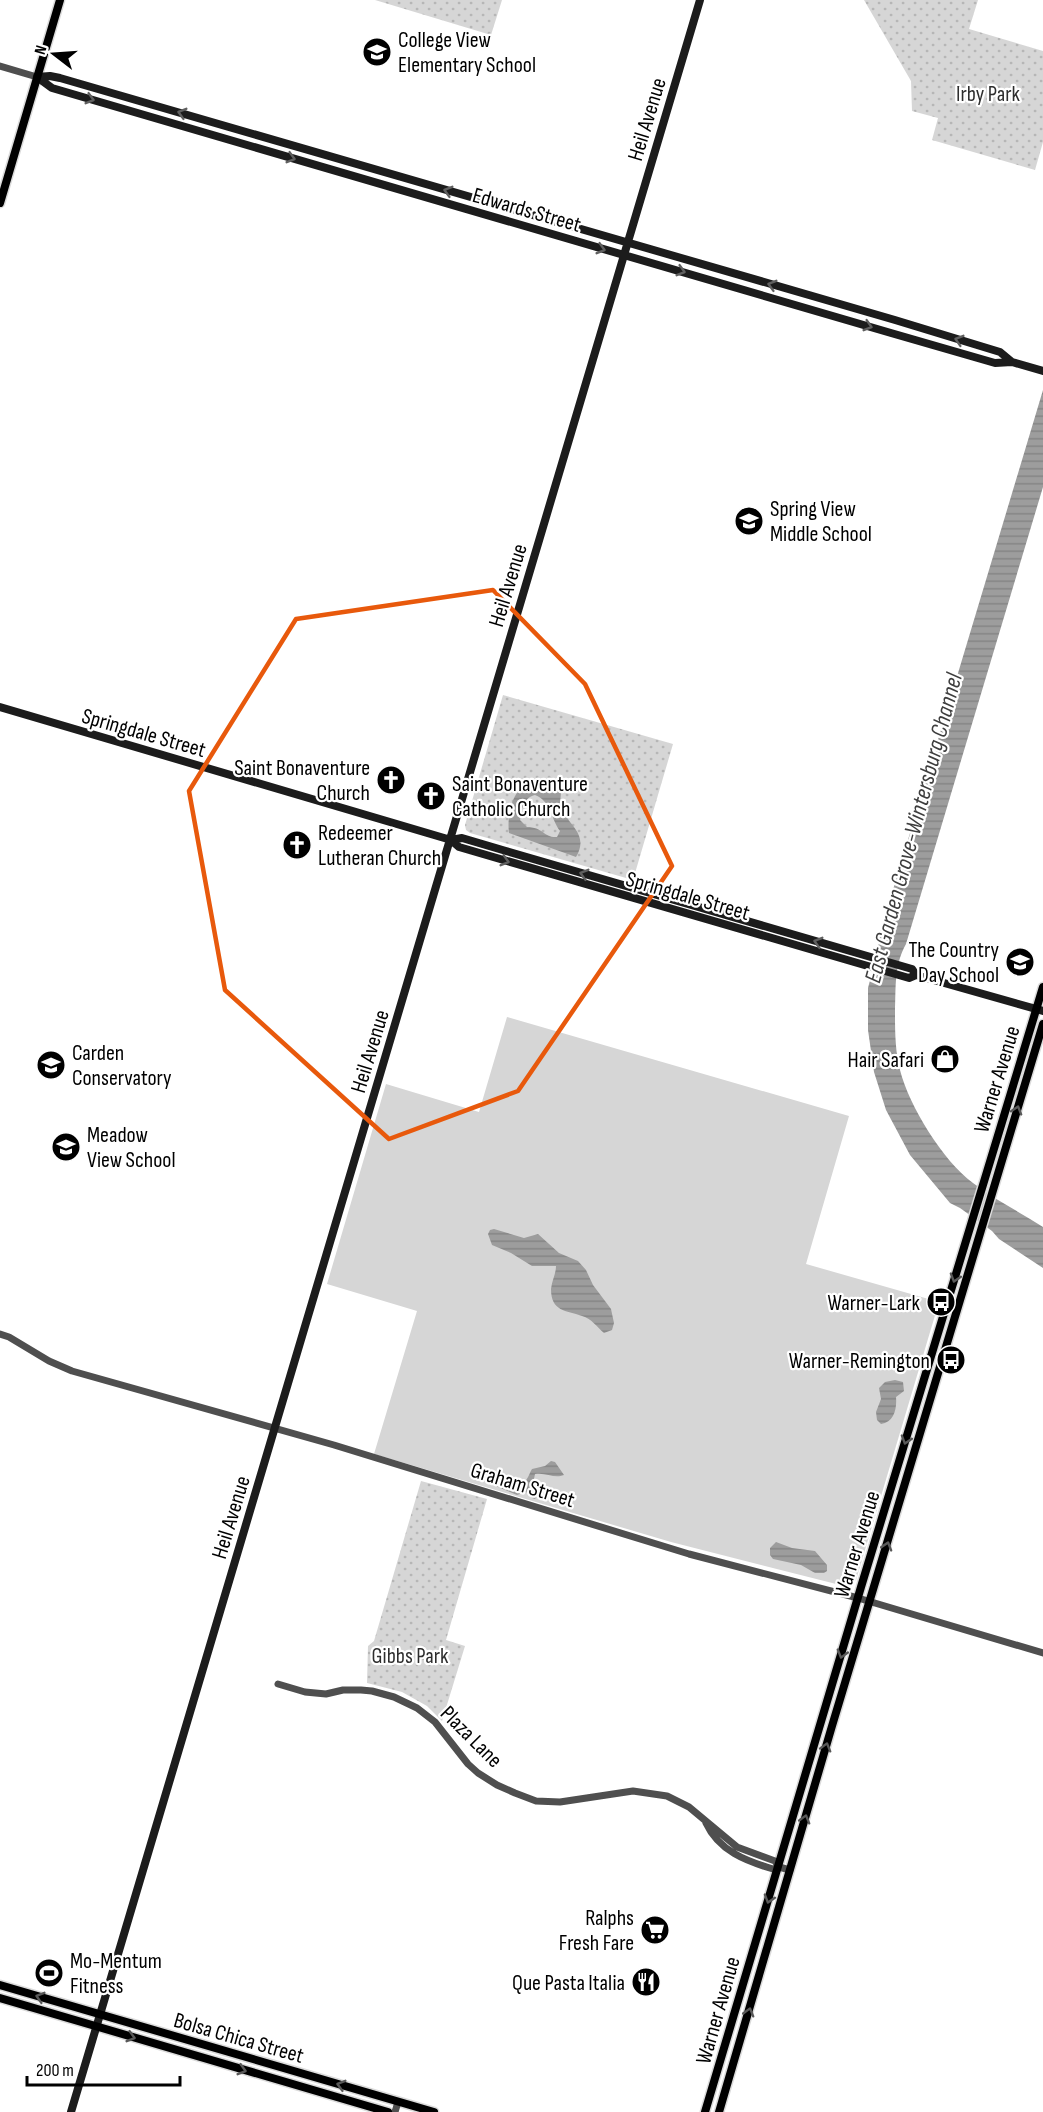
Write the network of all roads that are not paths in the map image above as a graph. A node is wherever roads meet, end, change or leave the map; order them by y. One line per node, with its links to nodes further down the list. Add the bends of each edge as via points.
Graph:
1 (60, 0): 4 (main road)
2 (700, 0): 6 (main road, Heil Avenue)
3 (0, 66): 4 (street, Edwards Street)
4 (37, 77): 5 (main road); 6 (main road, Edwards Street, one-way to 4, via 60,78); 7 (main road, Edwards Street, one-way to 7, via 52,88)
5 (0, 202)
6 (628, 244): 7 (main road, Heil Avenue); 8 (main road, Edwards Street, one-way to 6, via 1000,352)
7 (624, 255): 8 (main road, Edwards Street, one-way to 8, via 996,363); 11 (main road, Heil Avenue)
8 (1012, 362): 9 (main road, Edwards Street)
9 (1043, 371)
10 (0, 707): 11 (main road, Springdale Street)
11 (451, 840): 12 (main road, Springdale Street, one-way to 12, via 459,847 909,978); 12 (main road, Springdale Street, one-way to 11, via 912,969 462,838); 21 (main road, Heil Avenue)
12 (916, 975): 14 (main road, Springdale Street)
13 (1043, 987): 14 (main road, Warner Avenue)
14 (1040, 1010): 16 (main road, Warner Avenue)
15 (1043, 1024): 17 (main road, Warner Avenue, one-way to 15)
16 (998, 1134): 17 (main road); 18 (main road, Warner Avenue)
17 (1008, 1137): 19 (main road, Warner Avenue)
18 (988, 1167): 19 (main road, via 993,1173); 22 (main road, Warner Avenue, one-way to 22)
19 (992, 1196): 23 (main road, Warner Avenue, one-way to 19)
20 (0, 1334): 21 (street, Graham Street, via 72,1371)
21 (275, 1428): 22 (street, Graham Street, via 660,1545); 30 (main road, Heil Avenue)
22 (858, 1598): 23 (street, Graham Street); 26 (main road, Warner Avenue, one-way to 26)
23 (870, 1602): 24 (street, Graham Street); 27 (main road, Warner Avenue, one-way to 23)
24 (1043, 1653)
25 (278, 1684): 26 (street, Plaza Lane, via 326,1694 372,1691 407,1703 435,1722 478,1773 530,1799 560,1802 640,1791 680,1801 737,1847 775,1861)
26 (779, 1867): 27 (street, Plaza Lane); 39 (main road, Warner Avenue, one-way to 39)
27 (790, 1870): 40 (main road, Warner Avenue, one-way to 27)
28 (0, 1985): 30 (main road, Bolsa Chica Street, one-way to 28)
29 (0, 1998): 31 (main road, Bolsa Chica Street)
30 (100, 2015): 31 (main road, Heil Avenue); 32 (main road, Bolsa Chica Street)
31 (97, 2027): 33 (main road, Bolsa Chica Street, one-way to 33); 35 (main road, Heil Avenue)
32 (189, 2041): 33 (main road); 34 (main road, Bolsa Chica Street, one-way to 32)
33 (186, 2053): 36 (main road, Bolsa Chica Street, one-way to 36)
34 (398, 2102): 37 (street); 38 (main road, Bolsa Chica Street)
35 (71, 2112)
36 (388, 2112)
37 (395, 2112)
38 (434, 2112)
39 (705, 2112)
40 (719, 2112)

